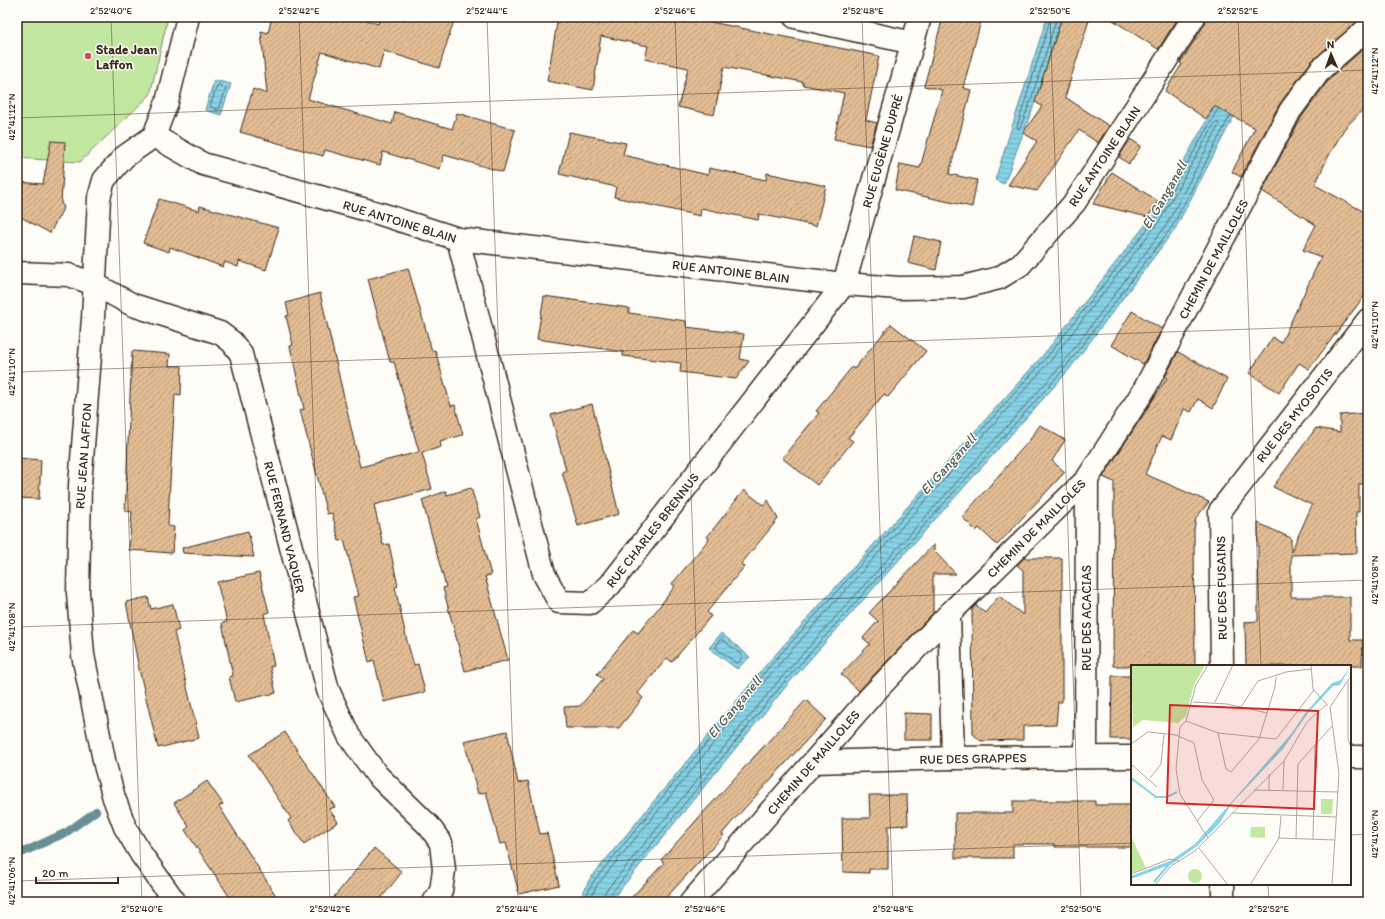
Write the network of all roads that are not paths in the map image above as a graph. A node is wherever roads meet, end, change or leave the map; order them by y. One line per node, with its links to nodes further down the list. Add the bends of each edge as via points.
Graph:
1 (188, 17): 7 (street, via 167,102)
2 (795, 17): 6 (street)
3 (920, 17): 6 (street, RUE EUGÈNE DUPRÉ)
4 (1194, 17): 11 (street, RUE ANTOINE BLAIN, via 1075,202 1020,265 999,278 964,287 899,288)
5 (1368, 28): 13 (street, CHEMIN DE MAILLOLES, via 1321,69 1290,111 1144,390)
6 (913, 43): 11 (street, RUE EUGÈNE DUPRÉ)
7 (154, 136): 8 (street, RUE ANTOINE BLAIN, via 204,164 381,214); 10 (street, RUE JEAN LAFFON, via 124,157 104,180 99,198)
8 (458, 239): 11 (street, RUE ANTOINE BLAIN); 11 (street, RUE CHARLES BRENNUS, via 544,574 559,602 590,603 610,585)
9 (17, 273): 10 (street, RUE FERNAND VAQUER, via 69,275)
10 (94, 284): 24 (street, RUE JEAN LAFFON, via 80,485 78,593 83,655 114,798 125,827); 25 (street, RUE FERNAND VAQUER, via 133,304 220,333 232,342 241,354 328,690 349,736 377,775 430,826 441,843 444,870 441,891)
11 (844, 284)
12 (1367, 323): 14 (street, RUE DES MYOSOTIS)
13 (1086, 479): 15 (street, CHEMIN DE MAILLOLES); 18 (street, RUE DES ACACIAS)
14 (1220, 511): 16 (street, RUE DES FUSAINS)
15 (949, 614): 21 (street); 22 (street, CHEMIN DE MAILLOLES, via 871,696)
16 (1222, 665)
17 (1368, 756): 20 (street)
18 (1086, 757): 19 (street, RUE DES GRAPPES); 21 (street, RUE DES GRAPPES)
19 (1131, 757)
20 (1351, 757)
21 (953, 758): 22 (street, RUE DES GRAPPES)
22 (814, 762): 26 (street, CHEMIN DE MAILLOLES)
23 (1223, 885): 27 (street)
24 (175, 902)
25 (434, 902)
26 (691, 902)
27 (1223, 902)

